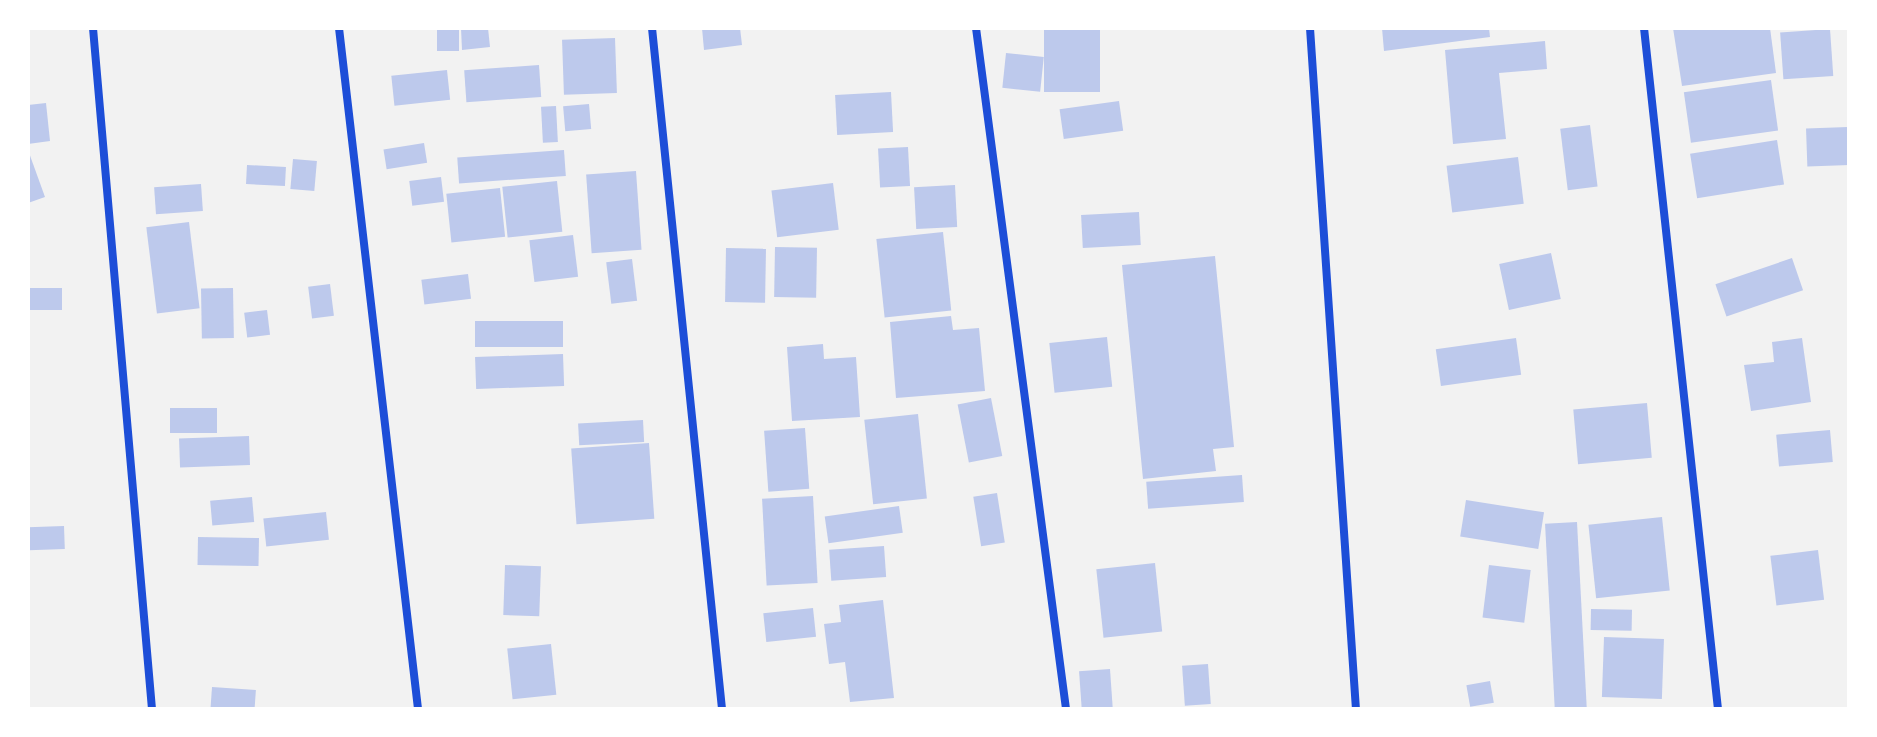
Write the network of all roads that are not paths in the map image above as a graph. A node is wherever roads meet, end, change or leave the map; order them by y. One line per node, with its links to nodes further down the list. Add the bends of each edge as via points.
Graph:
1 (93, 28): 7 (street)
2 (339, 28): 8 (street)
3 (652, 28): 9 (street)
4 (976, 28): 10 (street)
5 (1310, 28): 11 (street)
6 (1644, 28): 12 (street)
7 (152, 709)
8 (418, 709)
9 (722, 709)
10 (1066, 709)
11 (1356, 709)
12 (1718, 709)

